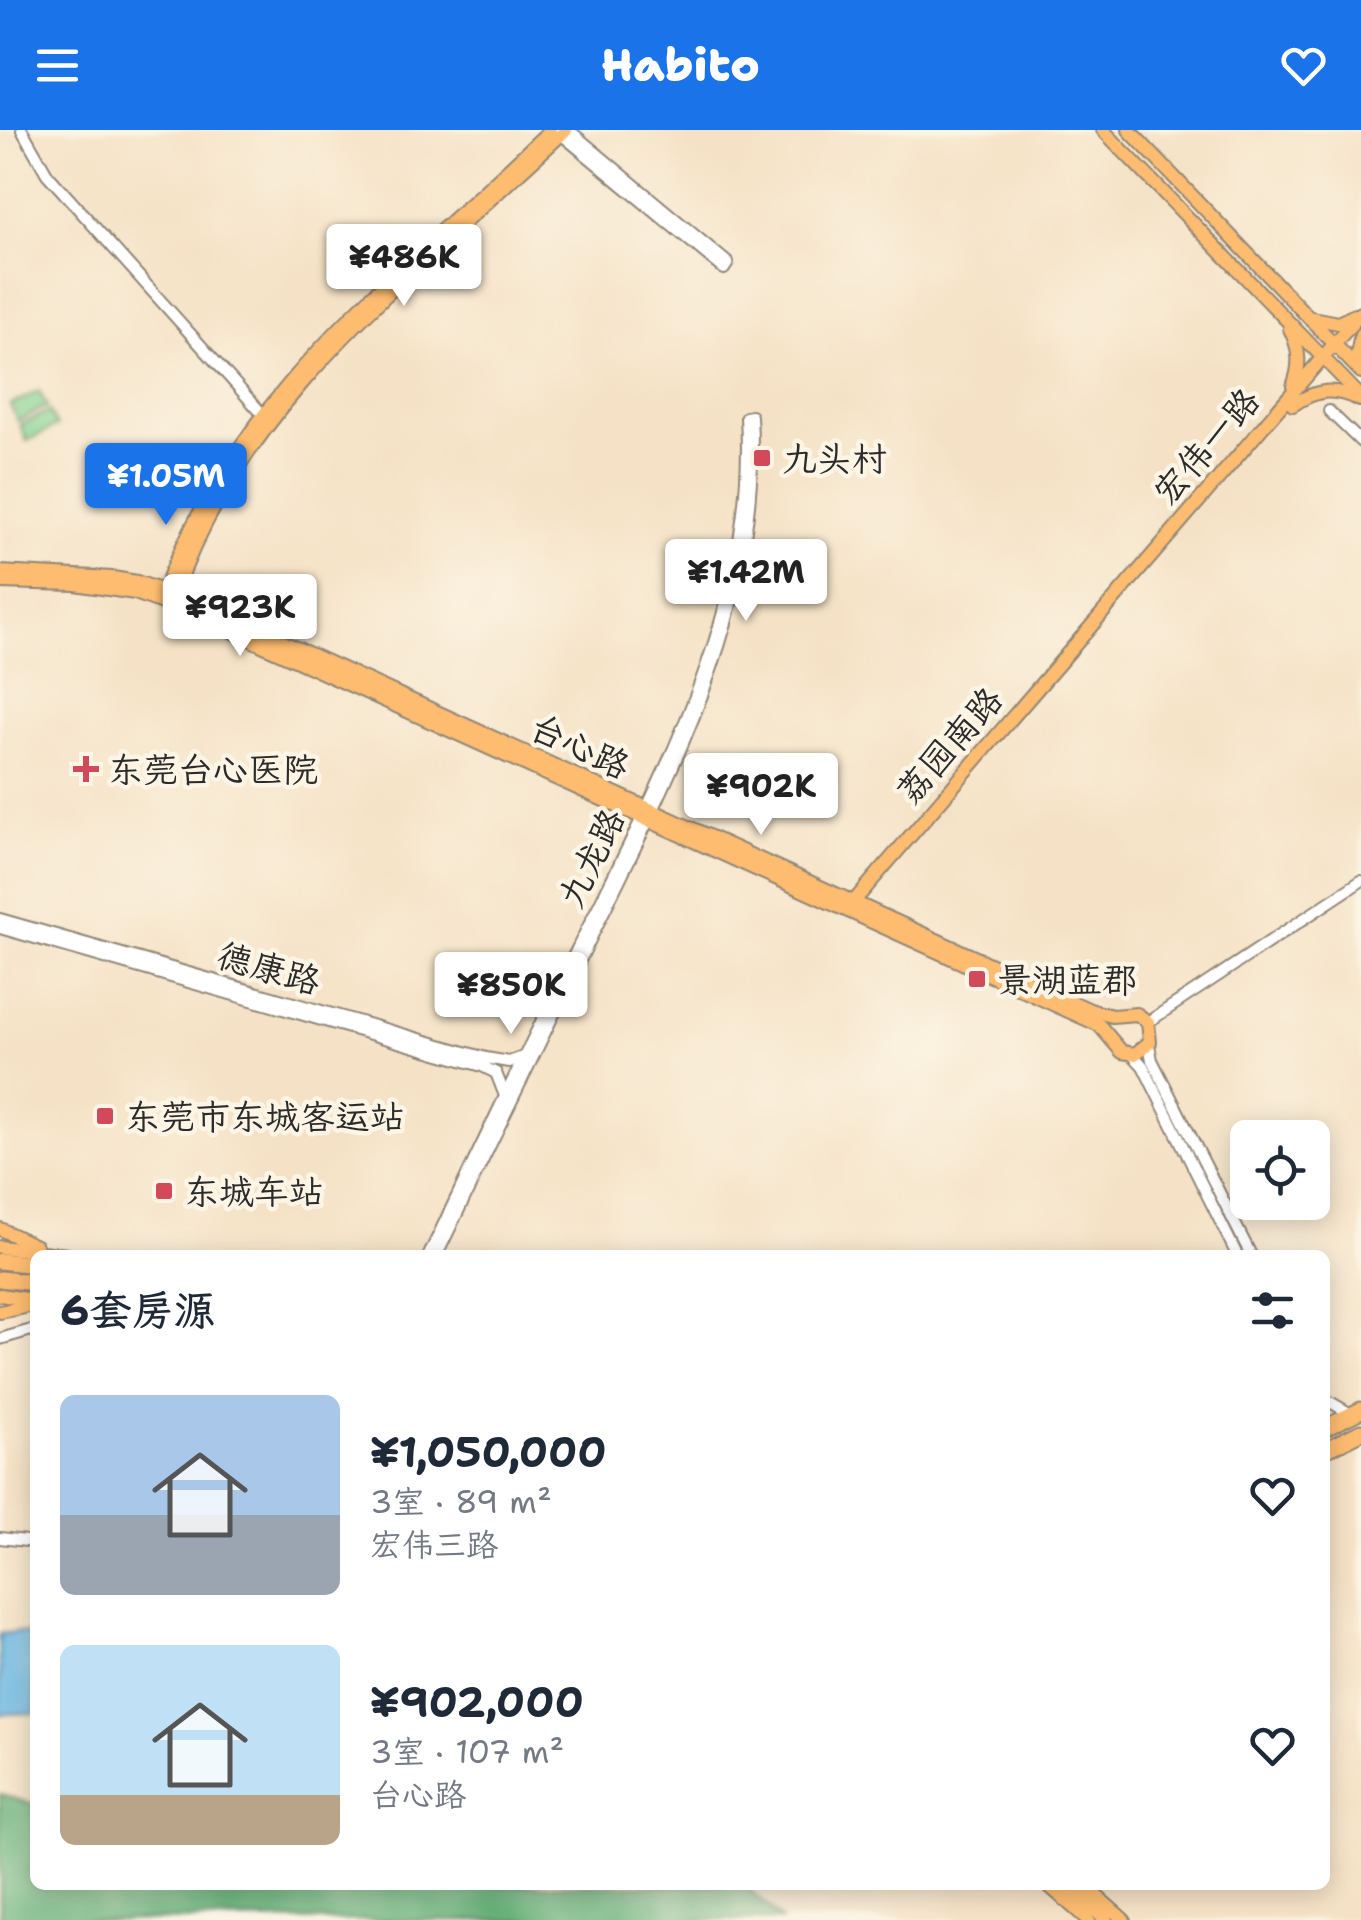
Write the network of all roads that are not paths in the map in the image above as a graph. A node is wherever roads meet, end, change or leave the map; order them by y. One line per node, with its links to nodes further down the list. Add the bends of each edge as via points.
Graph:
1 (22, 130): 16 (street, via 47,174)
2 (1103, 130): 8 (main road)
3 (1129, 130): 7 (main road)
4 (561, 131): 5 (street); 16 (main road, via 365,303 294,374)
5 (726, 266)
6 (1361, 312): 7 (main road, via 1338,323); 10 (main road, 宏伟一路)
7 (1305, 314): 10 (main road)
8 (1287, 322): 11 (main road); 14 (main road, via 1299,370)
9 (1361, 330): 10 (main road, 宏伟一路); 12 (main road)
10 (1337, 348): 11 (main road, 宏伟一路); 12 (main road)
11 (1325, 362): 13 (main road); 14 (main road, 宏伟一路)
12 (1361, 369)
13 (1361, 399): 14 (main road, via 1321,390)
14 (1289, 403): 21 (main road, 宏伟一路)
15 (1330, 411): 17 (street)
16 (266, 417): 20 (main road)
17 (1361, 442)
18 (0, 572): 20 (main road, 台心路, via 113,578)
19 (0, 582): 20 (main road, 台心路, via 75,584)
20 (167, 598): 22 (main road, 台心路, via 198,603)
21 (1100, 621): 24 (main road, 荔园南路)
22 (646, 815): 22 (street, 九龙路, via 701,700 729,611 750,514 752,416 746,417 743,514 718,627); 24 (main road, 台心路); 32 (street, 九龙路); 38 (street, 九龙路)
23 (1361, 881): 28 (street)
24 (853, 909): 27 (main road, 台心路, via 1090,1010); 29 (main road, 台心路)
25 (0, 919): 32 (street, 德康路, via 486,1058 509,1062)
26 (0, 928): 33 (street, 德康路, via 482,1066 496,1073)
27 (1124, 1015): 28 (main road); 29 (main road)
28 (1148, 1022): 30 (main road)
29 (1111, 1036): 31 (main road, via 1116,1048)
30 (1149, 1044): 31 (main road); 40 (street)
31 (1132, 1054): 39 (street)
32 (524, 1056): 33 (street, 九龙路)
33 (505, 1096): 37 (street, 九龙路)
34 (0, 1229): 36 (main road)
35 (0, 1247): 41 (main road)
36 (52, 1250)
37 (431, 1250)
38 (439, 1250)
39 (1235, 1250)
40 (1247, 1250)
41 (30, 1251)
42 (0, 1261): 43 (highway)
43 (30, 1264)
44 (0, 1280): 45 (highway)
45 (30, 1283)
46 (0, 1295): 47 (main road)
47 (30, 1301)
48 (30, 1303): 49 (main road)
49 (0, 1312)
50 (30, 1331): 51 (street)
51 (0, 1340)
52 (1330, 1402): 53 (street)
53 (1356, 1412): 54 (highway)
54 (1330, 1425)
55 (1361, 1432): 56 (highway)
56 (1330, 1448)
57 (0, 1538): 58 (street)
58 (30, 1541)
59 (1054, 1890): 62 (main road)
60 (1072, 1890): 63 (main road)
61 (1090, 1890): 64 (main road)
62 (1088, 1920)
63 (1106, 1920)
64 (1124, 1920)

